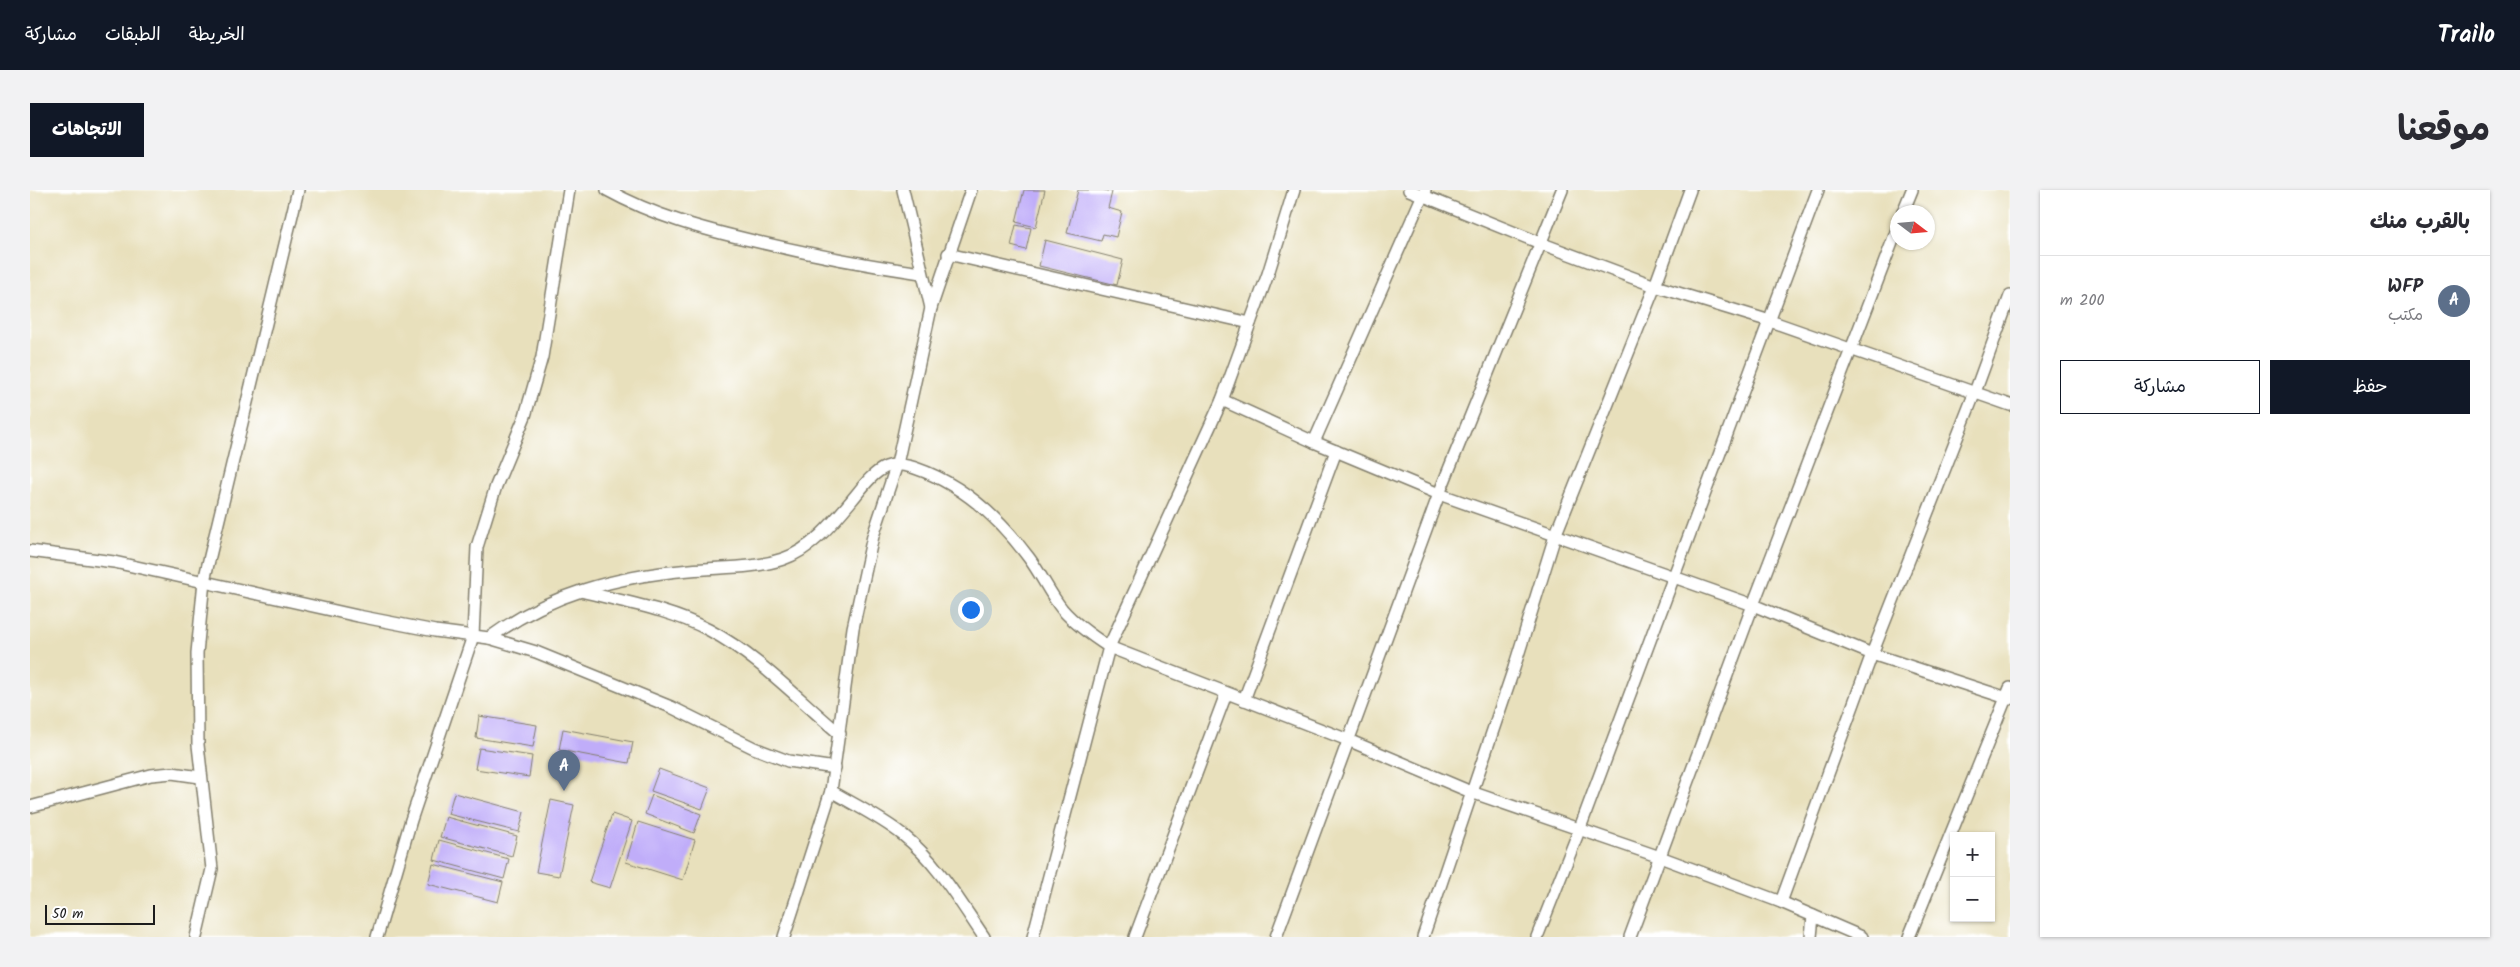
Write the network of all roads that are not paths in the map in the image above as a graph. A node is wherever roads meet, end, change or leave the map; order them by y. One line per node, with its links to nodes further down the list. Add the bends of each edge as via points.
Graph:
1 (298, 190): 34 (street)
2 (569, 190): 37 (street, via 542,357 525,416 496,486 477,548)
3 (608, 190): 17 (street, via 639,208 696,227 806,254)
4 (902, 190): 17 (street)
5 (971, 190): 16 (street)
6 (1294, 190): 22 (street)
7 (1409, 190): 12 (street)
8 (1562, 190): 14 (street)
9 (1690, 190): 18 (street)
10 (1818, 190): 21 (street)
11 (1912, 190): 13 (street)
12 (1423, 193): 14 (street); 27 (street)
13 (1906, 205)
14 (1540, 243): 18 (street); 30 (street)
15 (1890, 248): 23 (street)
16 (948, 254): 20 (street); 22 (street)
17 (921, 273): 20 (street)
18 (1655, 286): 21 (street); 31 (street)
19 (2010, 296): 24 (street)
20 (931, 308): 29 (street)
21 (1770, 321): 23 (street); 33 (street)
22 (1250, 323): 25 (street)
23 (1850, 351): 24 (street); 36 (street)
24 (1976, 392): 26 (street); 40 (street)
25 (1222, 400): 27 (street); 39 (street)
26 (2010, 405)
27 (1314, 442): 28 (street)
28 (1336, 451): 30 (street); 43 (street)
29 (897, 464): 35 (street, via 880,470 824,530 805,547 784,559 746,566 650,573); 39 (street, via 930,474 994,516 1028,558 1062,609); 44 (street, via 873,536 853,628)
30 (1439, 494): 31 (street); 45 (street)
31 (1555, 536): 33 (street); 49 (street)
32 (30, 551): 34 (street, via 105,560)
33 (1674, 576): 36 (street); 51 (street)
34 (204, 581): 37 (street, via 366,617); 47 (street, via 197,663)
35 (579, 591): 38 (street, via 539,606); 44 (street, via 660,611 708,630 758,663)
36 (1752, 605): 40 (street); 52 (street)
37 (473, 636): 38 (street); 56 (street, via 411,820)
38 (489, 638): 46 (street, via 536,652 670,706 754,748 788,761)
39 (1109, 647): 41 (street); 59 (street)
40 (1872, 654): 42 (street); 53 (street)
41 (1226, 694): 43 (street); 60 (street)
42 (2009, 695): 67 (street)
43 (1244, 700): 45 (street)
44 (840, 734): 46 (street)
45 (1348, 740): 49 (street); 61 (street)
46 (836, 768): 48 (street)
47 (200, 776): 50 (street, via 151,775); 55 (street, via 212,869)
48 (831, 791): 57 (street); 58 (street, via 896,829 920,850)
49 (1471, 792): 51 (street); 62 (street)
50 (30, 807)
51 (1580, 828): 52 (street); 63 (street)
52 (1660, 857): 53 (street); 64 (street)
53 (1781, 902): 54 (street)
54 (1813, 916): 65 (street); 66 (street)
55 (196, 937)
56 (377, 937)
57 (784, 937)
58 (984, 937)
59 (1033, 937)
60 (1135, 937)
61 (1276, 937)
62 (1423, 937)
63 (1537, 937)
64 (1630, 937)
65 (1811, 937)
66 (1862, 937)
67 (1909, 937)

